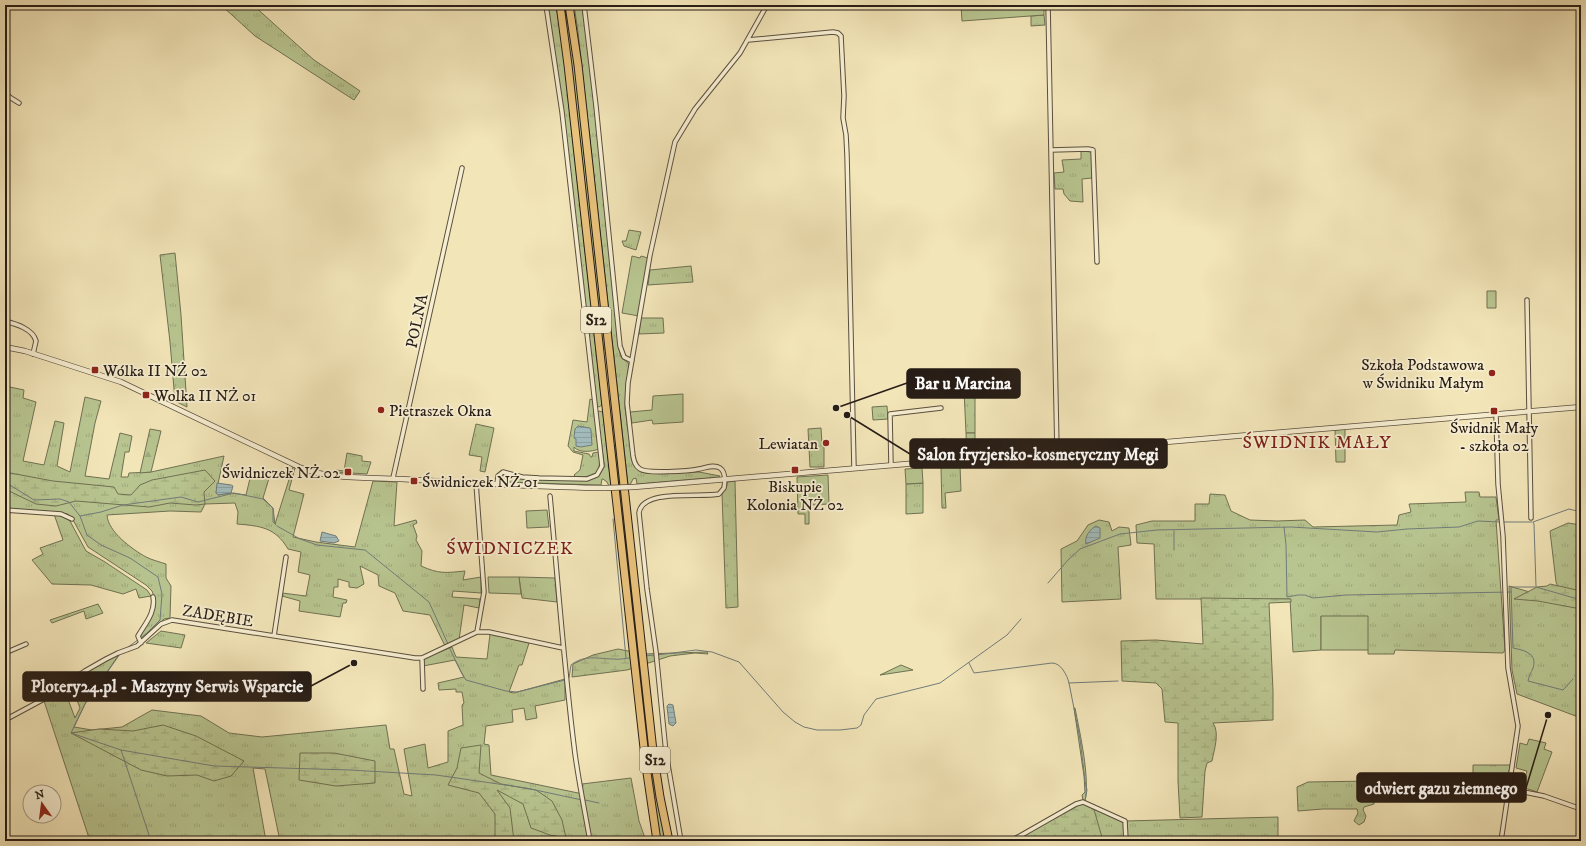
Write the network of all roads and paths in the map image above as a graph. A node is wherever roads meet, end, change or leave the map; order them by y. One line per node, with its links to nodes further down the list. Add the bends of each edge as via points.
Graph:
1 (546, 5): 28 (street, via 562,112 602,466 593,478 584,479 525,477 503,472 498,476)
2 (560, 5): 47 (highway, S12, via 636,681)
3 (570, 5): 48 (highway, S12, via 645,679 657,776)
4 (584, 5): 17 (street, via 621,351 624,357)
5 (767, 5): 7 (street)
6 (1048, 5): 10 (street)
7 (748, 40): 17 (street, via 695,109 675,142 650,255); 24 (street, via 833,32 840,36 847,155)
8 (5, 93): 9 (street)
9 (19, 103)
10 (1051, 150): 12 (street, via 1094,151); 22 (street)
11 (462, 168): 25 (street, POLNA)
12 (1097, 262)
13 (1526, 300): 20 (street)
14 (5, 321): 16 (street, via 21,327 34,336 36,342)
15 (5, 347): 16 (street)
16 (33, 354): 25 (street, via 121,382 308,470 329,475)
17 (632, 360): 26 (street, via 627,398 633,456 637,466 650,471 717,466 722,470)
18 (1581, 407): 20 (street)
19 (941, 408): 23 (street, via 890,414)
20 (1528, 412): 21 (street); 31 (street)
21 (1496, 414): 22 (street); 44 (street, via 1508,668 1518,726)
22 (1057, 451): 23 (street)
23 (891, 465): 24 (street)
24 (854, 468): 26 (street)
25 (393, 478): 27 (street)
26 (724, 479): 28 (street, bridge, via 605,488); 49 (street, via 724,488 719,494 653,499 644,503 639,510 666,753)
27 (476, 483): 28 (street); 35 (street, via 484,592)
28 (497, 484)
29 (550, 496): 39 (street)
30 (5, 510): 32 (street, via 61,514)
31 (1531, 518)
32 (72, 519)
33 (286, 557): 36 (street)
34 (153, 597): 37 (street, via 152,612 139,634)
35 (477, 632): 39 (street, via 489,632); 41 (street)
36 (274, 636): 37 (street, ZADĘBIE, via 172,620 161,624); 41 (street, ZADĘBIE)
37 (140, 641): 43 (street, ZADĘBIE, via 84,671 44,699)
38 (26, 644): 40 (street)
39 (564, 648): 46 (street, via 575,754)
40 (5, 653)
41 (422, 658): 42 (street)
42 (423, 689)
43 (5, 720)
44 (1509, 789): 45 (street, via 1544,796); 52 (street)
45 (1581, 809)
46 (590, 841)
47 (657, 841)
48 (669, 841)
49 (681, 841)
50 (1011, 841): 51 (street, via 1083,802 1125,821)
51 (1126, 841)
52 (1501, 841)

